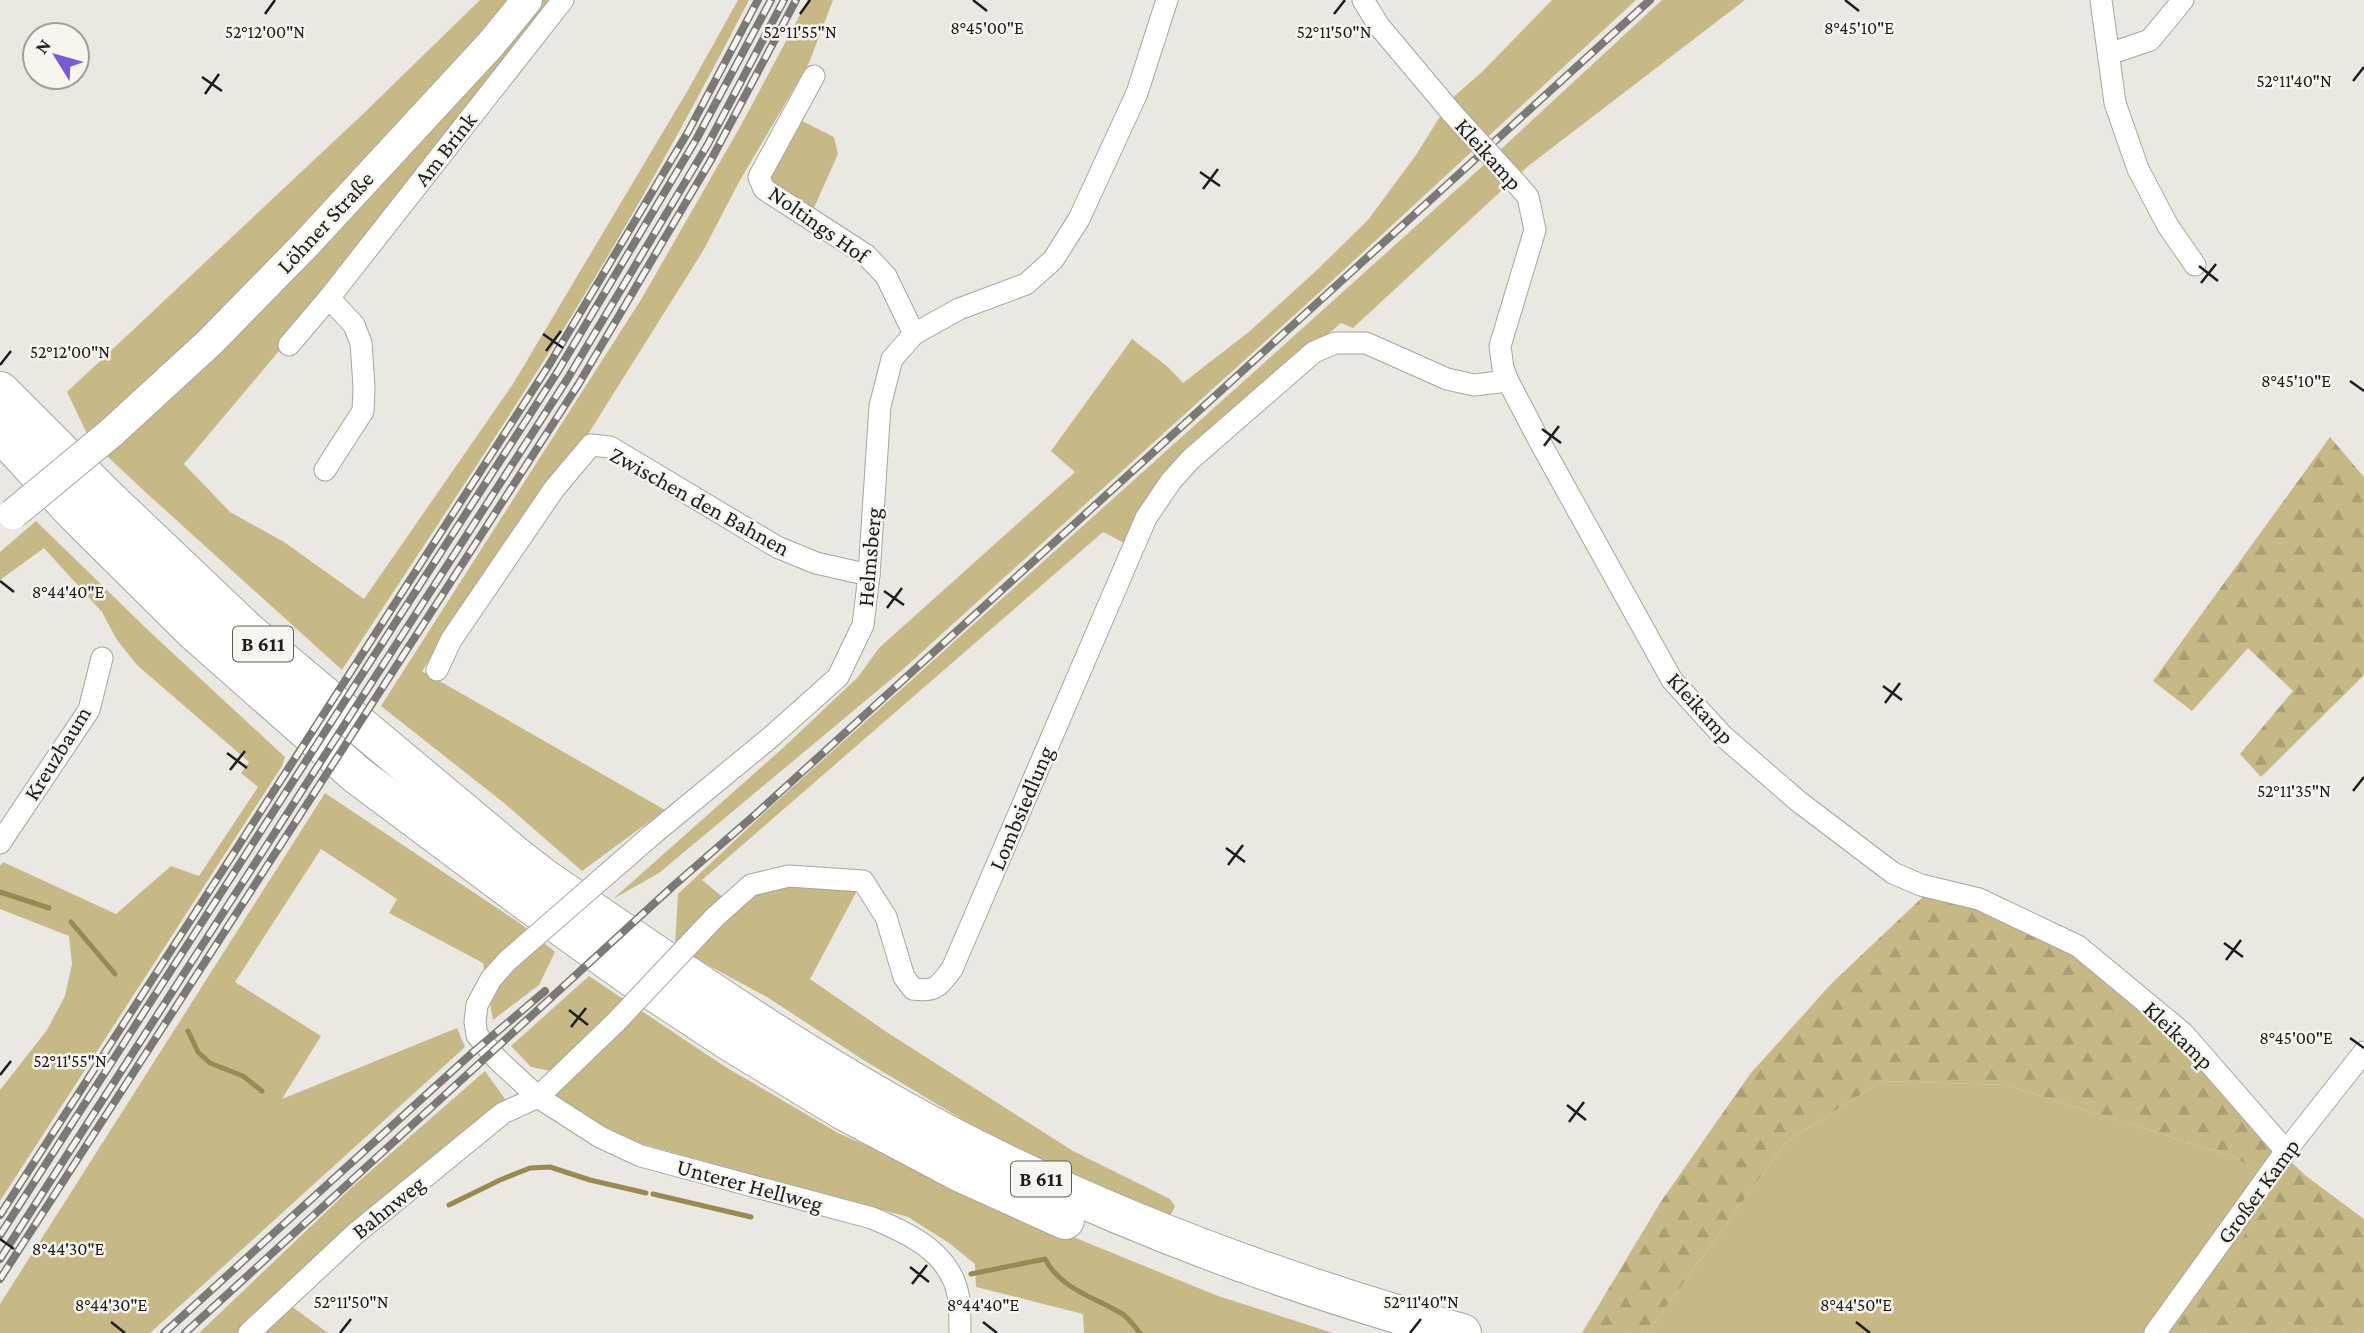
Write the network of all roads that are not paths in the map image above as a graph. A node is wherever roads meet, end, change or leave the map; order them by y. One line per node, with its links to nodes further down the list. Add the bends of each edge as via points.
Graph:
1 (527, 0): 19 (main road, Löhner Straße, bridge, via 306,244 210,342 111,433)
2 (563, 0): 10 (street, Am Brink)
3 (1167, 0): 11 (street, Helmsberg, via 1138,93 1079,219 1053,260 1026,284 959,309)
4 (1365, 0): 13 (street, Kleikamp, bridge, via 1379,26 1528,197 1535,230 1500,346)
5 (2101, 0): 7 (street)
6 (2183, 0): 7 (street, via 2150,40)
7 (2109, 54): 9 (street, via 2115,103 2138,169)
8 (814, 76): 11 (street, Noltings Hof, via 759,177 764,189 866,255 880,269)
9 (2195, 265)
10 (329, 298): 12 (street, Am Brink); 17 (street, via 358,334 364,386 363,411)
11 (914, 334): 20 (street, Helmsberg, via 892,359 880,406)
12 (289, 345)
13 (1507, 381): 26 (street, Lombsiedlung, bridge, via 1474,385 1447,379 1366,343 1335,343 1314,352 1191,459 1146,518 952,970 940,985 929,991 914,989 904,977 887,917 863,881 789,876 751,885); 27 (street, Kleikamp, via 1672,680 1723,736 1798,801 1893,873 1979,899 2078,946 2183,1033)
14 (0, 391): 31 (highway, B 611, via 247,631 517,857 757,1022 973,1147 1089,1202 1233,1260 1372,1308)
15 (0, 432): 18 (highway, B 611)
16 (0, 463): 18 (highway, B 611)
17 (325, 470)
18 (75, 513): 30 (highway, B 611, via 194,631 356,775 609,961 732,1043 844,1111 961,1173 1085,1229)
19 (6, 519)
20 (869, 575): 22 (street, Zwischen den Bahnen, via 816,563 778,547 610,447 591,445 554,489 458,629); 25 (street, Helmsberg, bridge, via 863,625 838,677 491,979 477,1005 475,1022 477,1035)
21 (102, 658): 23 (street, Kreuzbaum, via 89,710)
22 (437, 670)
23 (0, 843)
24 (2364, 1052): 27 (street, Großer Kamp)
25 (498, 1060): 26 (street, Unterer Hellweg)
26 (538, 1097): 28 (street, Bahnweg, via 503,1114 365,1225); 29 (street, Unterer Hellweg, via 600,1138 641,1156 903,1230 949,1269 959,1298)
27 (2286, 1151): 32 (street, Großer Kamp)
28 (249, 1333)
29 (960, 1333)
30 (1365, 1333)
31 (1462, 1333)
32 (2155, 1333)

